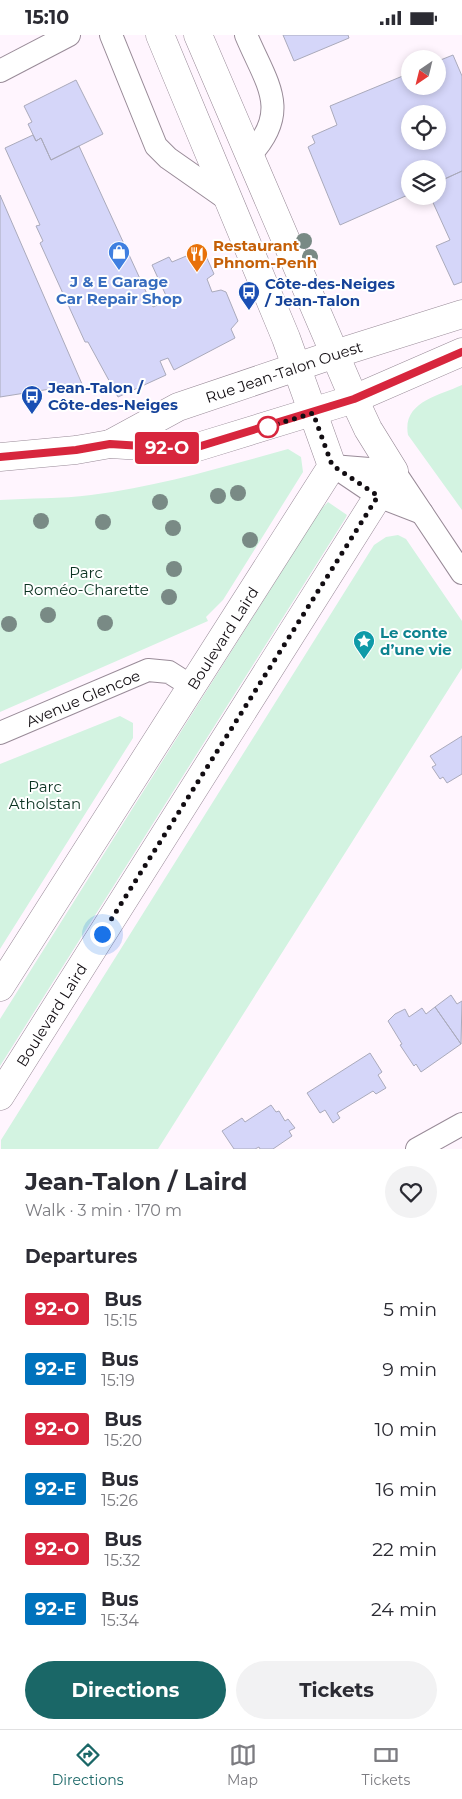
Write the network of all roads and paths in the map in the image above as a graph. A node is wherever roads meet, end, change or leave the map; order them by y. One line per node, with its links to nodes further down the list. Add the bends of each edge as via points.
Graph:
1 (69, 35): 6 (street)
2 (111, 35): 8 (street, via 156,146)
3 (160, 35): 8 (main road)
4 (198, 35): 7 (main road)
5 (246, 35): 7 (street, via 271,97 273,112 264,138)
6 (0, 71)
7 (250, 155): 11 (main road)
8 (228, 200): 12 (main road)
9 (462, 314): 11 (main road, Rue Jean-Talon Ouest)
10 (462, 353): 13 (main road, Rue Jean-Talon Ouest)
11 (335, 354): 12 (main road, Rue Jean-Talon Ouest); 13 (main road)
12 (297, 368): 14 (main road); 15 (main road, Rue Jean-Talon Ouest, via 178,407)
13 (354, 399): 14 (main road, Rue Jean-Talon Ouest); 18 (main road)
14 (313, 413): 15 (main road, Rue Jean-Talon Ouest, via 191,449); 17 (main road)
15 (110, 444): 16 (main road, Rue Jean-Talon Ouest)
16 (0, 457)
17 (332, 465): 18 (street); 19 (street); 22 (main road, Boulevard Laird)
18 (394, 471): 19 (main road, Boulevard Laird); 20 (street)
19 (378, 496): 20 (street); 25 (main road, Boulevard Laird)
20 (422, 513): 21 (street)
21 (462, 573)
22 (191, 686): 23 (street, Avenue Glencoe, via 169,672 148,670); 24 (main road, Boulevard Laird)
23 (0, 733)
24 (0, 987)
25 (0, 1096)
26 (462, 1124): 27 (street)
27 (417, 1149)

